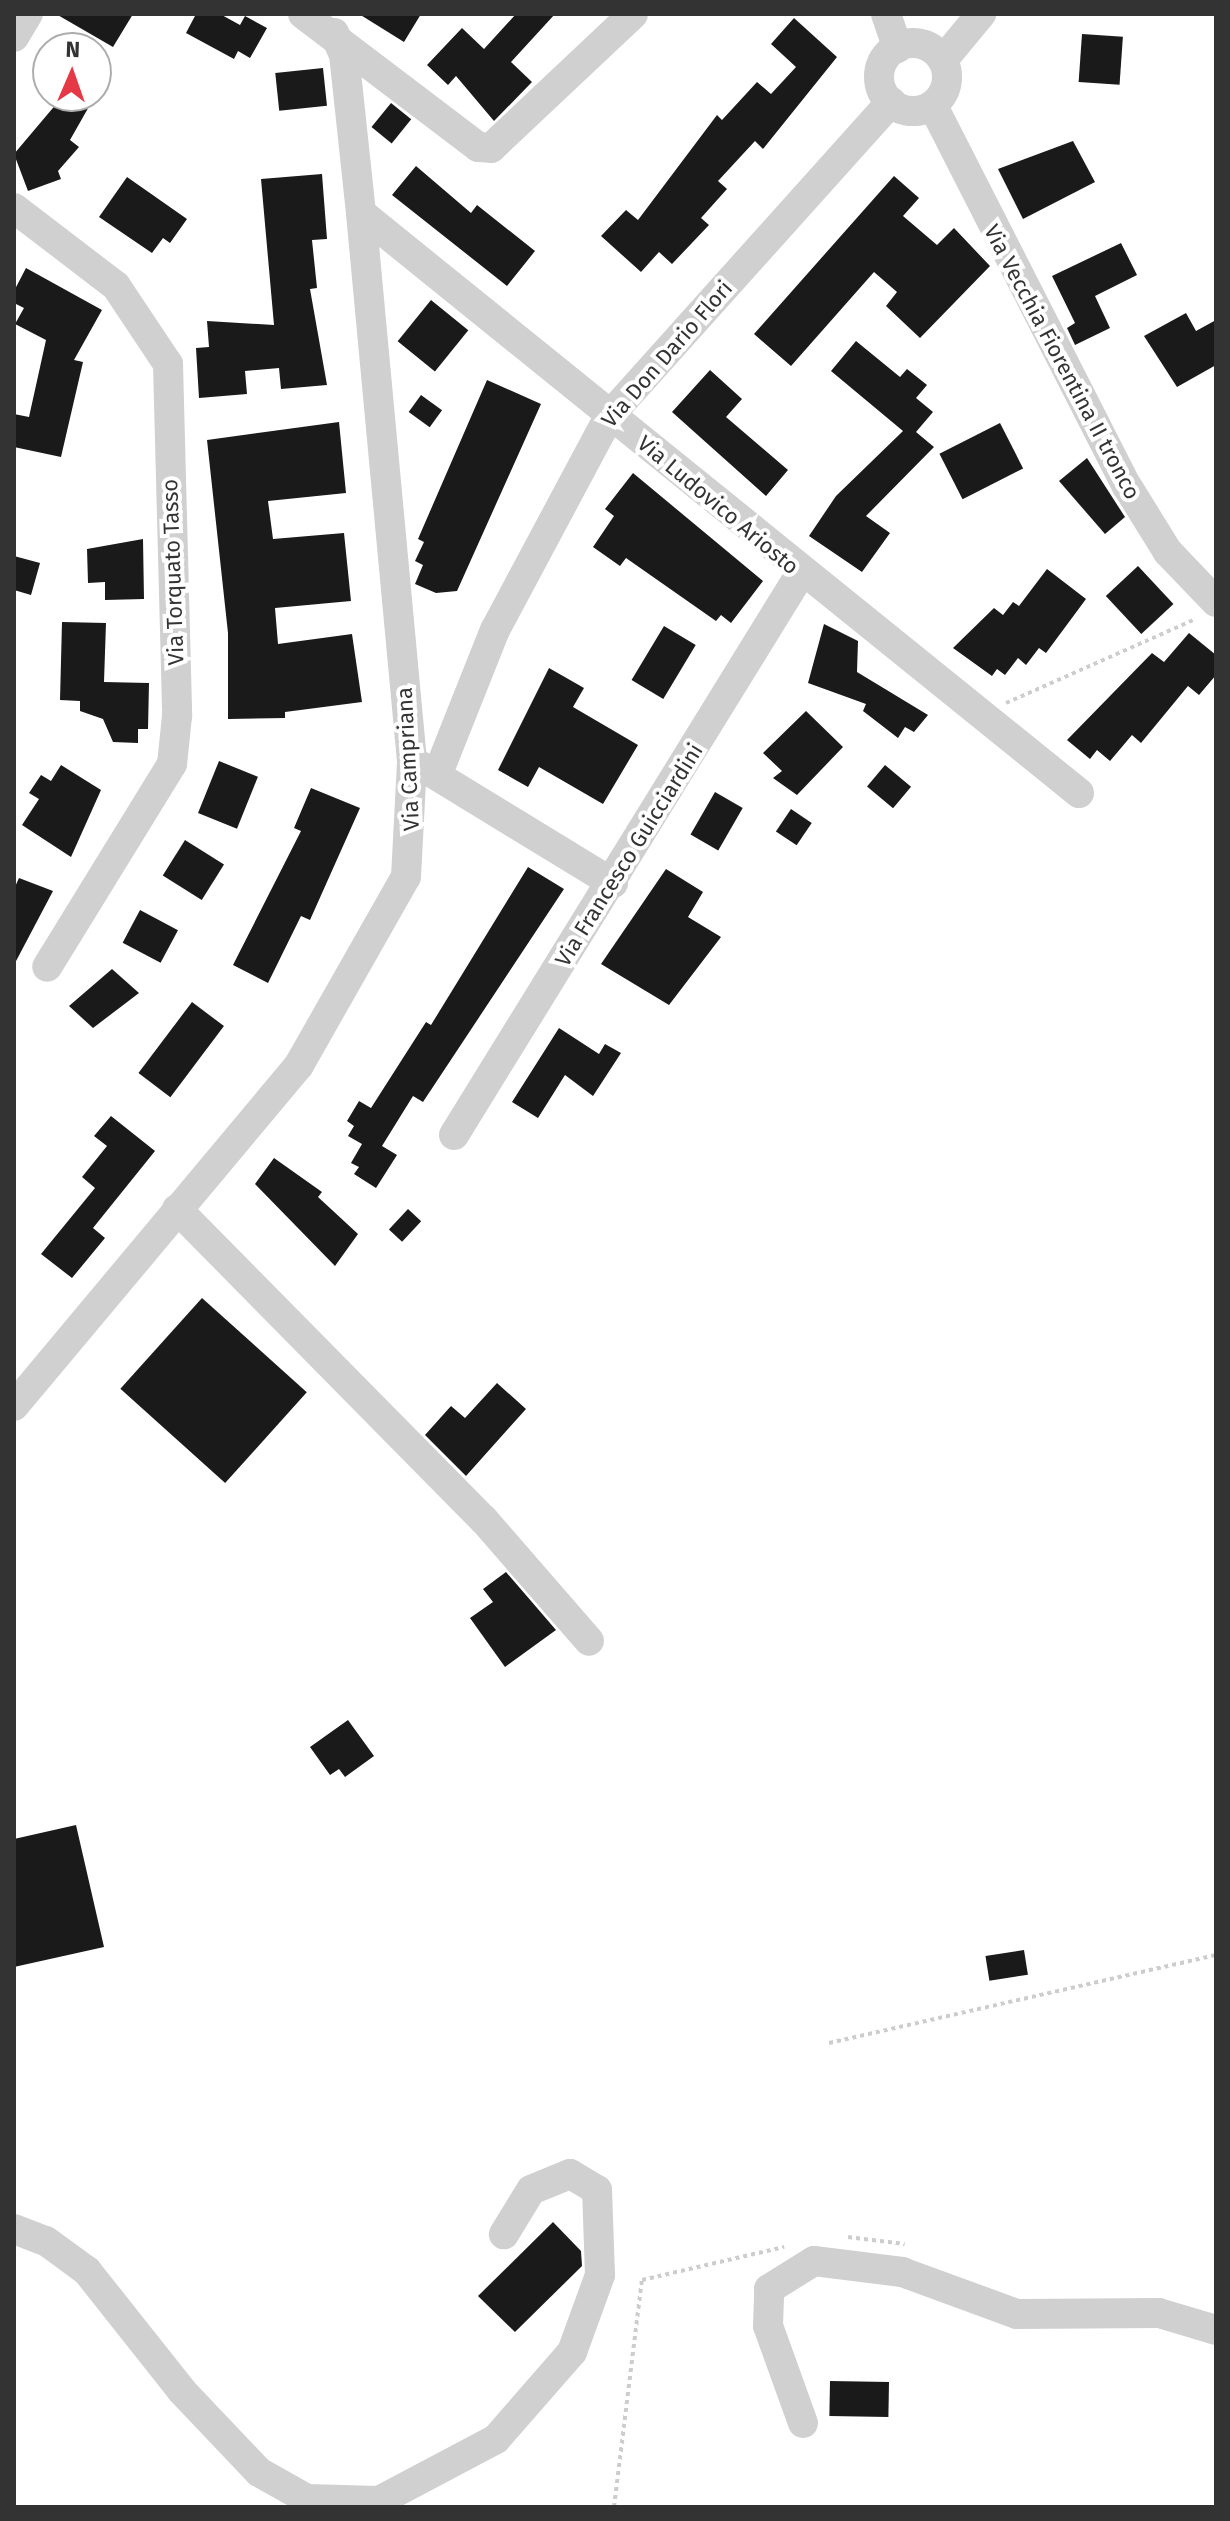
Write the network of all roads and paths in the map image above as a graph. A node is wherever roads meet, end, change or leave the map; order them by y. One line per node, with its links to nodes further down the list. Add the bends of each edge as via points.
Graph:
1 (28, 14): 7 (street)
2 (303, 14): 6 (street)
3 (633, 14): 6 (street, via 491,148 478,147)
4 (886, 14): 8 (street)
5 (981, 14): 9 (street)
6 (339, 23): 13 (street, Via Campriana)
7 (14, 37)
8 (898, 48): 9 (street, via 915,43); 10 (street, via 880,70)
9 (943, 60): 11 (street, via 945,90)
10 (891, 102): 11 (street, via 910,112); 14 (street, Via Don Dario Flori)
11 (933, 106): 16 (street, Via Vecchia Fiorentina II tronco, via 1127,486)
12 (14, 208): 21 (street, Via Torquato Tasso, via 116,286 168,364 177,716 172,764)
13 (361, 213): 14 (street, Via Ludovico Ariosto); 18 (street, Via Campriana)
14 (610, 415): 15 (street, Via Ludovico Ariosto); 18 (street, Via Don Dario Flori)
15 (801, 573): 17 (street, Via Ludovico Ariosto); 20 (street, Via Francesco Guicciardini)
16 (1209, 609): 17 (path)
17 (980, 714): 19 (street, Via Ludovico Ariosto)
18 (425, 767): 20 (street); 23 (street, Via Campriana, via 412,850 395,903 299,1065)
19 (1079, 793)
20 (613, 883): 22 (street, Via Francesco Guicciardini)
21 (47, 967)
22 (454, 1135)
23 (177, 1209): 24 (street, Via Campriana); 25 (street, via 493,1529)
24 (14, 1406)
25 (589, 1641)
26 (1216, 1955): 27 (path)
27 (829, 2043)
28 (14, 2229): 32 (street, via 46,2241 87,2271 182,2391 259,2472)
29 (504, 2234): 32 (street, via 531,2190 570,2174 597,2190 600,2275 572,2352 496,2439 379,2501)
30 (1216, 2330): 31 (street, via 1159,2313 1017,2314 902,2272 814,2261 769,2289 768,2326)
31 (803, 2423)
32 (299, 2503)

